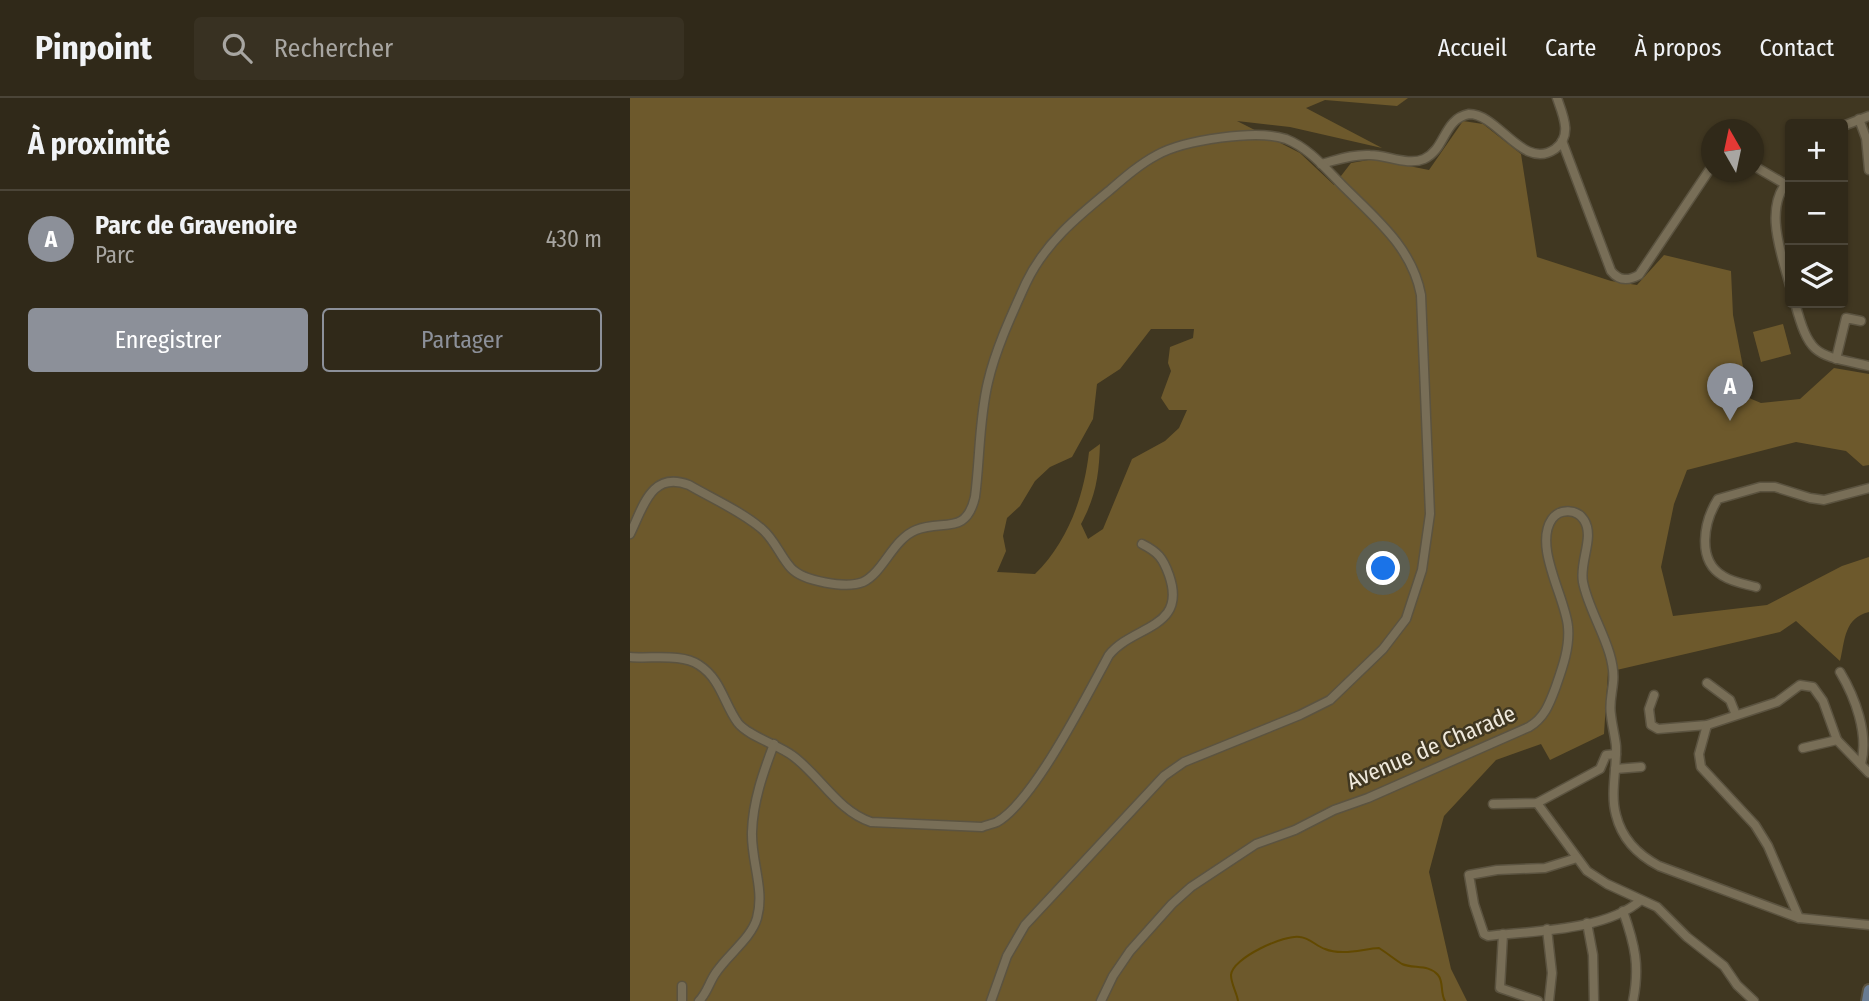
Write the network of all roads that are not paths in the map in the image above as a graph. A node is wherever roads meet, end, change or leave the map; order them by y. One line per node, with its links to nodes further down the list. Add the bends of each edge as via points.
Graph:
1 (1558, 98): 5 (street, via 1565,123)
2 (1869, 116): 3 (street)
3 (1859, 118): 4 (street); 7 (street)
4 (1848, 124)
5 (1562, 141): 6 (street, via 1548,152 1534,153 1484,118 1468,114 1453,121 1436,150 1420,160 1362,155); 10 (street, via 1611,271 1623,279 1639,275)
6 (1321, 164): 18 (street, via 1298,144 1274,135 1175,147 1141,164 1059,233 1027,281 988,379 971,512 953,525 913,531 869,579 843,585 797,573 760,527 678,481 656,488); 51 (street, via 1402,247 1418,280 1430,514 1412,608 1383,649 1330,700 1184,762 1164,776 1025,925 1007,956)
7 (1869, 170)
8 (1764, 171): 9 (street)
9 (1785, 180)
10 (1701, 182)
11 (1787, 182): 12 (street, via 1774,219)
12 (1785, 267)
13 (1796, 308): 15 (street, via 1805,337 1825,356)
14 (1861, 321): 15 (street, via 1846,318)
15 (1836, 359): 16 (street)
16 (1869, 366)
17 (1869, 488): 20 (street, via 1824,500 1760,487 1718,499 1703,542 1706,554 1723,576)
18 (630, 534)
19 (1142, 544): 28 (street, via 1163,558 1174,589 1172,608 1109,655 1046,763 1016,806 997,822 982,827 871,822 846,810 822,781)
20 (1756, 587)
21 (630, 657): 28 (street, via 686,659 699,664 712,677 738,723)
22 (1840, 672): 31 (street, via 1854,695 1864,728)
23 (1707, 683): 25 (street, via 1730,700)
24 (1654, 695): 26 (street, via 1649,709 1651,725 1658,729)
25 (1736, 715): 26 (street); 27 (street, via 1777,702 1800,685 1812,687 1823,701)
26 (1707, 725): 40 (street, via 1699,754 1702,767 1755,825)
27 (1837, 740): 29 (street); 31 (street)
28 (774, 744): 50 (street, via 756,793 752,834 760,897 757,919)
29 (1803, 748)
30 (1616, 754): 33 (street, Avenue de Charade); 35 (street, via 1606,755 1600,769); 52 (street, Avenue de Charade, via 1610,702 1614,673 1581,571 1588,530 1577,513 1563,512 1552,520 1548,553 1566,614 1568,640 1563,666 1541,718 1256,844 1172,904 1130,951)
31 (1861, 764): 34 (street)
32 (1642, 767): 33 (street)
33 (1615, 769): 40 (street, Avenue de Charade, via 1616,815 1637,852 1659,866)
34 (1869, 773)
35 (1537, 803): 36 (street); 37 (street)
36 (1493, 804)
37 (1577, 858): 38 (street, via 1587,871); 46 (street, via 1545,868 1469,876 1483,934)
38 (1641, 900): 39 (street); 57 (street, via 1662,912 1724,966)
39 (1623, 911): 41 (street); 56 (street, via 1637,957)
40 (1798, 918): 42 (street, Avenue de Charade)
41 (1587, 923): 44 (street); 55 (street, via 1594,955)
42 (1846, 923): 43 (street, Avenue de Charade); 45 (street, Avenue de Charade)
43 (1869, 925)
44 (1547, 929): 46 (street); 54 (street, via 1552,973)
45 (1869, 933)
46 (1503, 934): 53 (street, via 1500,988)
47 (682, 986): 49 (street)
48 (1869, 990): 58 (main road)
49 (682, 1001)
50 (699, 1001)
51 (991, 1001)
52 (1101, 1001)
53 (1538, 1001)
54 (1549, 1001)
55 (1594, 1001)
56 (1633, 1001)
57 (1754, 1001)
58 (1867, 1001)

